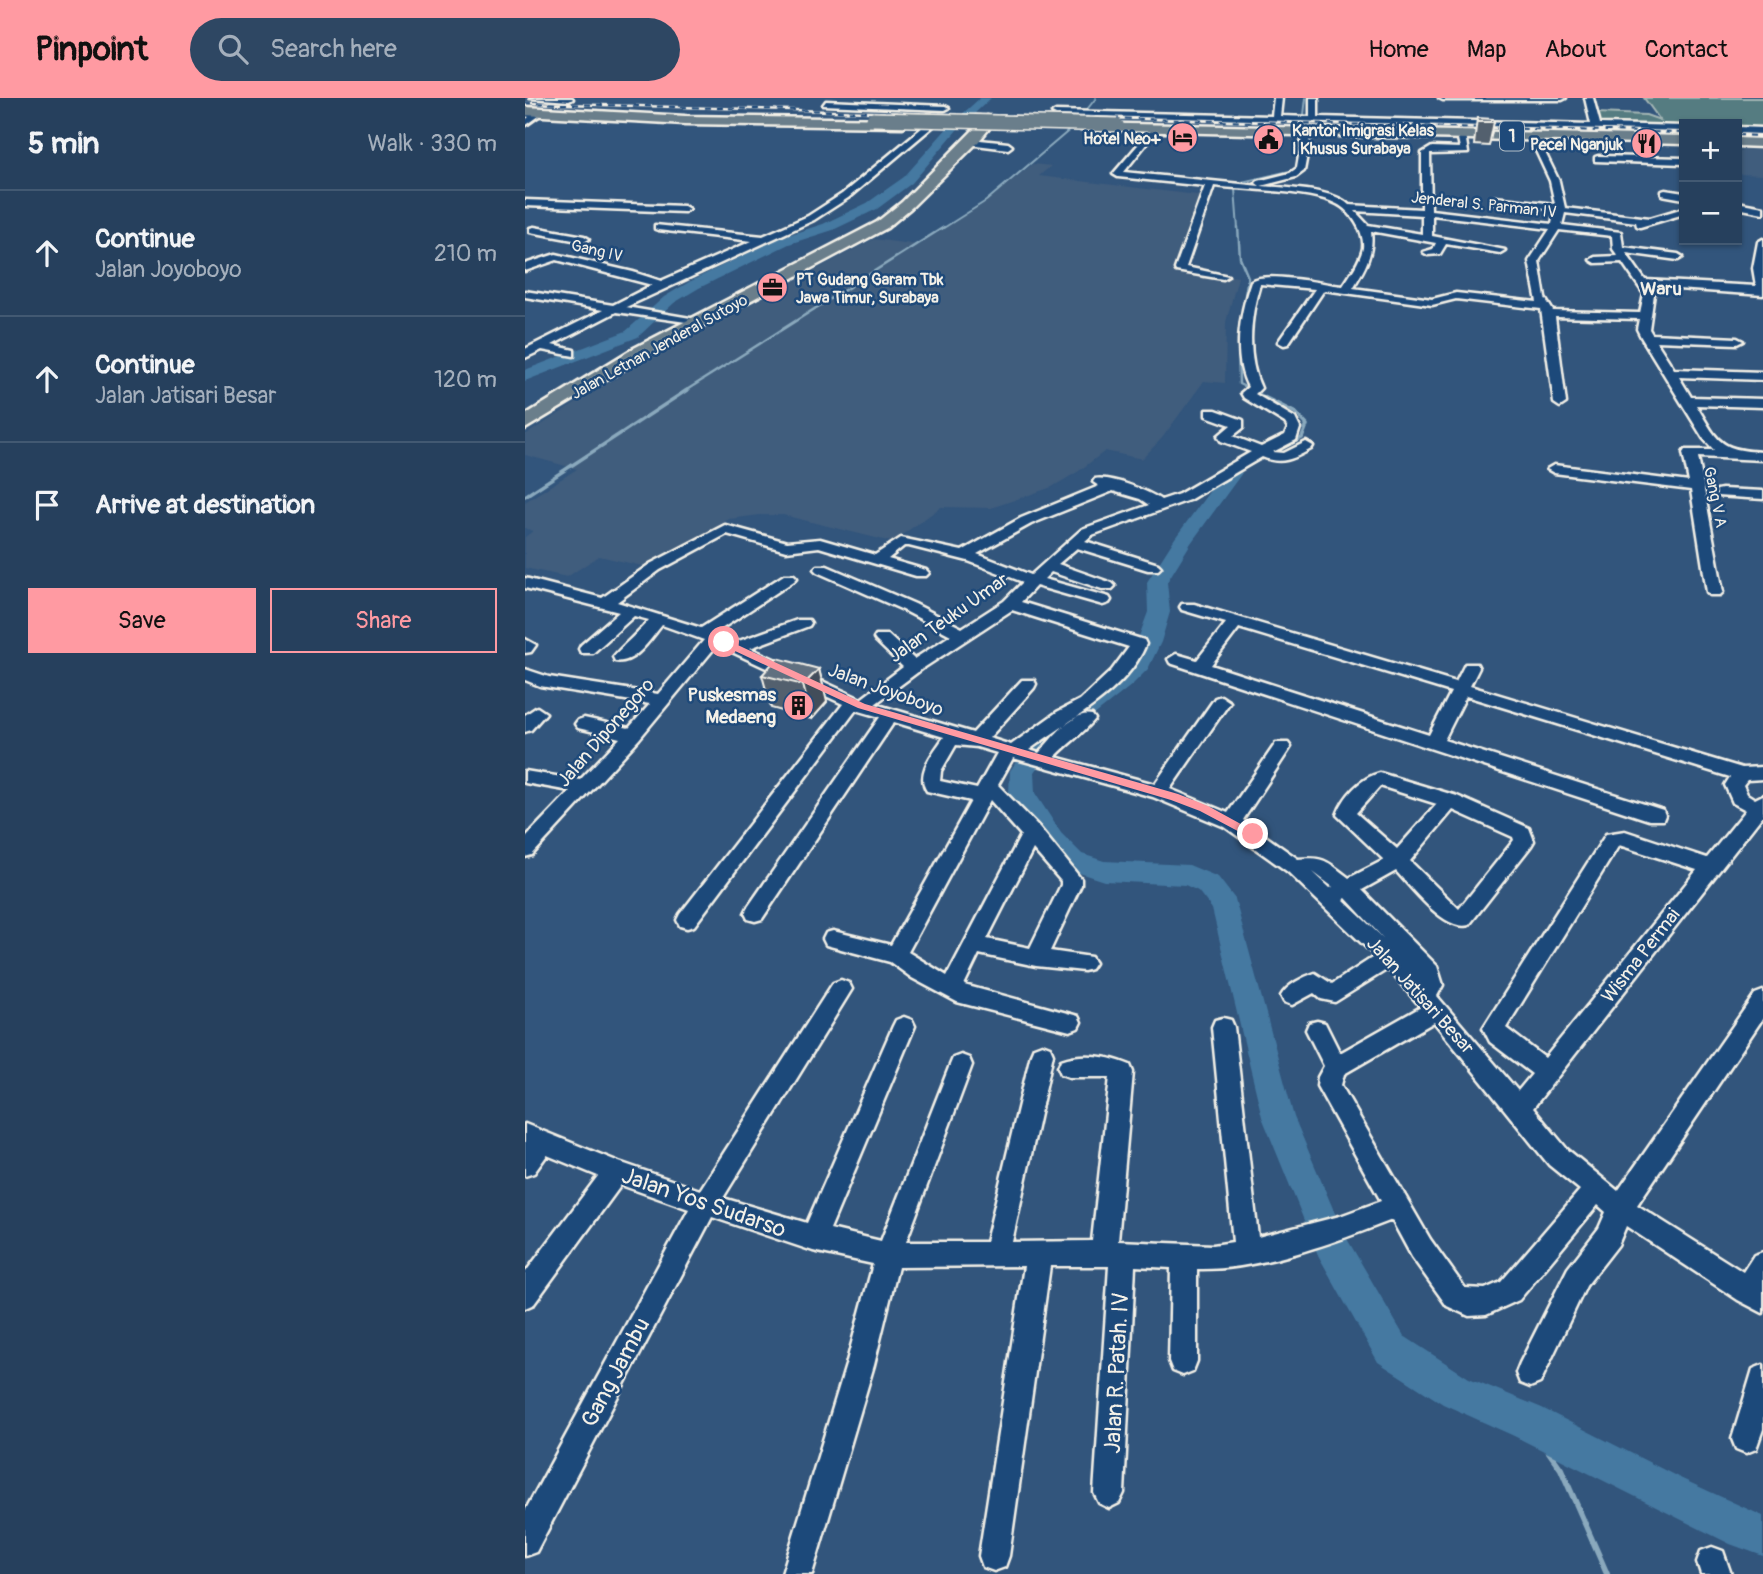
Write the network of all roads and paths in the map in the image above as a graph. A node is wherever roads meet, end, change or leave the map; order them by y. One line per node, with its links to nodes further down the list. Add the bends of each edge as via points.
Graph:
1 (851, 98): 13 (street)
2 (957, 98): 19 (street)
3 (1278, 98): 20 (street)
4 (1314, 98): 25 (street)
5 (1443, 98): 6 (street)
6 (1471, 98): 9 (street)
7 (1562, 98): 9 (street)
8 (1591, 98): 17 (street)
9 (1494, 99)
10 (538, 103): 11 (highway); 14 (highway)
11 (566, 103): 18 (highway)
12 (827, 103): 13 (street)
13 (841, 104): 19 (street)
14 (525, 110): 18 (highway); 23 (street, via 535,116)
15 (1439, 113): 22 (street)
16 (1580, 113): 17 (street)
17 (1594, 113): 26 (street)
18 (664, 116): 19 (highway); 25 (highway, bridge)
19 (937, 116): 24 (highway); 40 (street)
20 (1276, 118): 21 (street); 25 (street)
21 (1079, 121): 24 (highway, via 993,128); 24 (highway, via 1057,113); 25 (highway); 27 (highway)
22 (1447, 122): 25 (street); 26 (street)
23 (525, 124)
24 (973, 125): 39 (street); 89 (highway, Jalan Letnan Jenderal Sutoyo, via 943,168 883,225)
25 (1306, 126): 27 (highway); 28 (highway); 46 (street, via 1301,169)
26 (1596, 126): 29 (street)
27 (1155, 128): 45 (street, via 1118,174)
28 (1339, 129): 32 (highway, 1); 34 (highway, 1)
29 (1679, 129)
30 (1742, 130): 31 (street)
31 (1763, 131)
32 (1461, 134): 33 (highway, 1); 59 (street, via 1465,151 1426,153)
33 (1532, 136): 36 (highway, 1); 48 (street)
34 (1679, 138)
35 (1679, 138): 36 (highway, 1)
36 (1655, 139): 42 (street)
37 (1742, 139): 38 (highway)
38 (1763, 140)
39 (1008, 146)
40 (897, 152): 41 (street); 69 (street, via 826,209)
41 (909, 153)
42 (1679, 156)
43 (1598, 159): 44 (street)
44 (1679, 160)
45 (1211, 182): 46 (street); 79 (street, via 1180,269)
46 (1249, 186): 56 (street, via 1332,198)
47 (1569, 187): 48 (street)
48 (1558, 192): 57 (street)
49 (1665, 193): 50 (street)
50 (1679, 195)
51 (1495, 200): 57 (street)
52 (525, 203): 53 (street)
53 (565, 205): 63 (street); 69 (street, via 684,209 658,227)
54 (1470, 206): 61 (street)
55 (1742, 206): 58 (street)
56 (1348, 208): 59 (street, Jenderal S. Parman IV); 64 (street)
57 (1560, 209): 62 (street); 65 (street)
58 (1763, 210)
59 (1428, 212): 61 (street, Jenderal S. Parman IV); 67 (street)
60 (1679, 212): 62 (street)
61 (1465, 217): 65 (street, Jenderal S. Parman IV)
62 (1650, 221): 66 (street)
63 (537, 225): 68 (street)
64 (1365, 227): 67 (street); 83 (street, via 1365,258)
65 (1556, 228): 66 (street, Jenderal S. Parman IV); 87 (street, via 1534,261)
66 (1617, 234): 72 (street)
67 (1427, 238): 70 (street)
68 (584, 239)
69 (766, 239): 81 (street)
70 (1443, 240): 73 (street); 74 (street, via 1436,252)
71 (1763, 242): 84 (street, via 1758,268)
72 (1618, 249): 75 (street); 76 (street)
73 (1500, 250)
74 (1428, 252)
75 (1678, 257)
76 (1626, 259): 77 (street); 80 (street)
77 (1595, 260)
78 (525, 268): 81 (street, Gang IV, via 556,257)
79 (1223, 276)
80 (1643, 283): 84 (street); 88 (street, via 1649,294)
81 (661, 285): 86 (street)
82 (1322, 286): 83 (street); 93 (street); 105 (street, via 1255,283 1248,321 1249,397 1294,428 1291,437)
83 (1346, 289): 87 (street, via 1432,302 1456,296)
84 (1762, 291)
85 (525, 292): 86 (street)
86 (616, 307): 89 (street); 94 (street)
87 (1546, 310): 88 (street); 101 (street)
88 (1644, 316): 90 (street)
89 (697, 322): 103 (highway, Jalan Letnan Jenderal Sutoyo)
90 (1647, 337): 92 (street); 97 (street)
91 (525, 338): 94 (street)
92 (1737, 341)
93 (1284, 342)
94 (544, 344): 95 (street); 96 (street)
95 (570, 353)
96 (525, 354)
97 (1670, 373): 98 (street); 99 (street)
98 (1763, 376)
99 (1688, 401): 100 (street); 106 (street, via 1715,444)
100 (1763, 402)
101 (1560, 403)
102 (1211, 414): 105 (street, via 1238,423 1226,438)
103 (525, 424)
104 (1306, 446): 105 (street, via 1281,458)
105 (1267, 453): 114 (street, Jalan Teuku Umar)
106 (1733, 454): 107 (street); 111 (street, Gang V A, via 1690,453)
107 (1763, 456)
108 (1554, 469): 111 (street)
109 (1094, 480): 110 (street)
110 (1112, 486): 114 (street); 118 (street, via 1026,521)
111 (1697, 486): 127 (street, Gang V A)
112 (1723, 492): 113 (street)
113 (1763, 495)
114 (1163, 505): 116 (street, Jalan Teuku Umar, via 1100,525)
115 (829, 531): 117 (street)
116 (1074, 542): 120 (street, Jalan Teuku Umar); 121 (street)
117 (816, 543): 119 (street); 128 (street, via 786,547 722,530 655,566)
118 (963, 556): 119 (street, via 903,542); 125 (street)
119 (877, 560): 123 (street)
120 (1048, 566): 125 (street, Jalan Teuku Umar); 125 (street, via 1105,593)
121 (1153, 567)
122 (822, 569): 136 (street)
123 (921, 573)
124 (789, 578): 135 (street, Jalan Diponegoro)
125 (1034, 581): 129 (street, Jalan Teuku Umar)
126 (527, 586): 128 (street, Jalan Joyoboyo)
127 (1715, 592)
128 (604, 604): 131 (street, Jalan Joyoboyo)
129 (1010, 604): 136 (street, Jalan Teuku Umar); 158 (street, via 1138,644 1118,674)
130 (1188, 607): 133 (street)
131 (630, 611): 132 (street, Jalan Joyoboyo); 139 (street)
132 (659, 618): 135 (street, Jalan Joyoboyo); 140 (street, via 635,648)
133 (1235, 622): 143 (street); 147 (street)
134 (803, 623): 138 (street)
135 (708, 636): 138 (street, Jalan Joyoboyo); 148 (street, Jalan Diponegoro)
136 (964, 636): 142 (street, Jalan Teuku Umar)
137 (882, 638): 142 (street)
138 (736, 648): 150 (street, Jalan Joyoboyo)
139 (587, 649)
140 (621, 657)
141 (1176, 659): 143 (street)
142 (913, 667): 150 (street, Jalan Teuku Umar)
143 (1201, 667): 156 (street)
144 (1471, 668): 147 (street)
145 (525, 674): 148 (street, via 546,682)
146 (1028, 684): 155 (street)
147 (1456, 690): 156 (street); 160 (street)
148 (661, 700): 154 (street, Jalan Diponegoro)
149 (1221, 702): 164 (street)
150 (857, 704): 151 (street, Jalan Joyoboyo); 175 (street, Jalan Teuku Umar)
151 (890, 715): 155 (street, Jalan Joyoboyo); 174 (street)
152 (1086, 719): 158 (street, via 1064,736)
153 (584, 724): 154 (street)
154 (633, 735): 162 (street, Jalan Diponegoro)
155 (976, 741): 158 (street, Jalan Joyoboyo)
156 (1434, 743): 167 (street)
157 (1282, 747): 168 (street)
158 (1021, 756): 163 (street); 163 (street, via 953,739 932,771 933,786); 164 (street, Jalan Jatisari Besar)
159 (1763, 773): 160 (street)
160 (1739, 777): 166 (street, via 1734,785 1740,798)
161 (525, 778): 162 (street)
162 (585, 788): 170 (street, Jalan Diponegoro)
163 (985, 791): 169 (street); 178 (street)
164 (1159, 792): 168 (street, Jalan Jatisari Besar)
165 (1450, 801): 171 (street); 171 (street, via 1380,779 1350,805 1346,812 1349,820); 171 (street, via 1519,829 1524,837 1462,919 1454,917)
166 (1758, 813): 172 (street, Wisma Permai)
167 (1656, 815)
168 (1232, 822): 173 (street, Jalan Jatisari Besar)
169 (1032, 832): 177 (street); 180 (street, via 1071,879)
170 (525, 850)
171 (1398, 861): 173 (street)
172 (1710, 867): 195 (street, Wisma Permai); 195 (street, via 1625,838 1613,839 1494,1028)
173 (1339, 893): 179 (street, Jalan Jatisari Besar); 185 (street, via 1429,972)
174 (755, 913)
175 (688, 920)
176 (833, 939): 178 (street)
177 (974, 944): 180 (street); 182 (street)
178 (896, 955): 182 (street)
179 (1390, 957): 184 (street, via 1335,993 1315,982); 185 (street, Jalan Jatisari Besar)
180 (1036, 958): 181 (street)
181 (1084, 963)
182 (952, 987): 187 (street, via 976,1000)
183 (841, 989): 201 (street, Gang Jambu)
184 (1292, 996)
185 (1431, 1003): 194 (street); 196 (street, Jalan Jatisari Besar)
186 (1759, 1015): 203 (street)
187 (1070, 1022)
188 (904, 1026): 204 (street)
189 (1223, 1027): 205 (street)
190 (1317, 1030): 194 (street)
191 (1042, 1054): 208 (street)
192 (961, 1065): 209 (street)
193 (1069, 1067): 207 (street, Jalan R. Patah. IV, via 1109,1066 1122,1072)
194 (1336, 1067): 202 (street, via 1329,1086)
195 (1547, 1072): 196 (street, Wisma Permai)
196 (1518, 1109): 200 (street, Jalan Jatisari Besar, via 1558,1157)
197 (534, 1139): 198 (street); 199 (street, Jalan Yos Sudarso)
198 (525, 1164)
199 (616, 1172): 201 (street, Jalan Yos Sudarso); 212 (street)
200 (1596, 1189): 202 (street, via 1510,1291 1486,1302 1469,1303 1456,1297); 203 (street, Jalan Jatisari Besar)
201 (706, 1203): 204 (street, Jalan Yos Sudarso); 219 (street, Gang Jambu)
202 (1398, 1206): 205 (street, Jalan Yos Sudarso, via 1340,1228)
203 (1620, 1208): 213 (street, Jalan Jatisari Besar); 215 (street, via 1609,1236 1577,1277)
204 (813, 1239): 209 (street, Jalan Yos Sudarso)
205 (1247, 1252): 210 (street, Jalan Yos Sudarso)
206 (1039, 1253): 207 (street, Jalan Yos Sudarso); 208 (street, Jalan Yos Sudarso); 220 (street)
207 (1113, 1253): 210 (street, Jalan Yos Sudarso); 218 (street, Jalan R. Patah. IV)
208 (996, 1254): 209 (street, Jalan Yos Sudarso)
209 (888, 1255): 221 (street)
210 (1184, 1256): 214 (street)
211 (1763, 1264): 213 (street)
212 (525, 1295)
213 (1755, 1295)
214 (1183, 1360)
215 (1529, 1373)
216 (1763, 1379): 217 (street)
217 (1746, 1438)
218 (1109, 1493)
219 (525, 1541)
220 (994, 1556)
221 (797, 1574)

